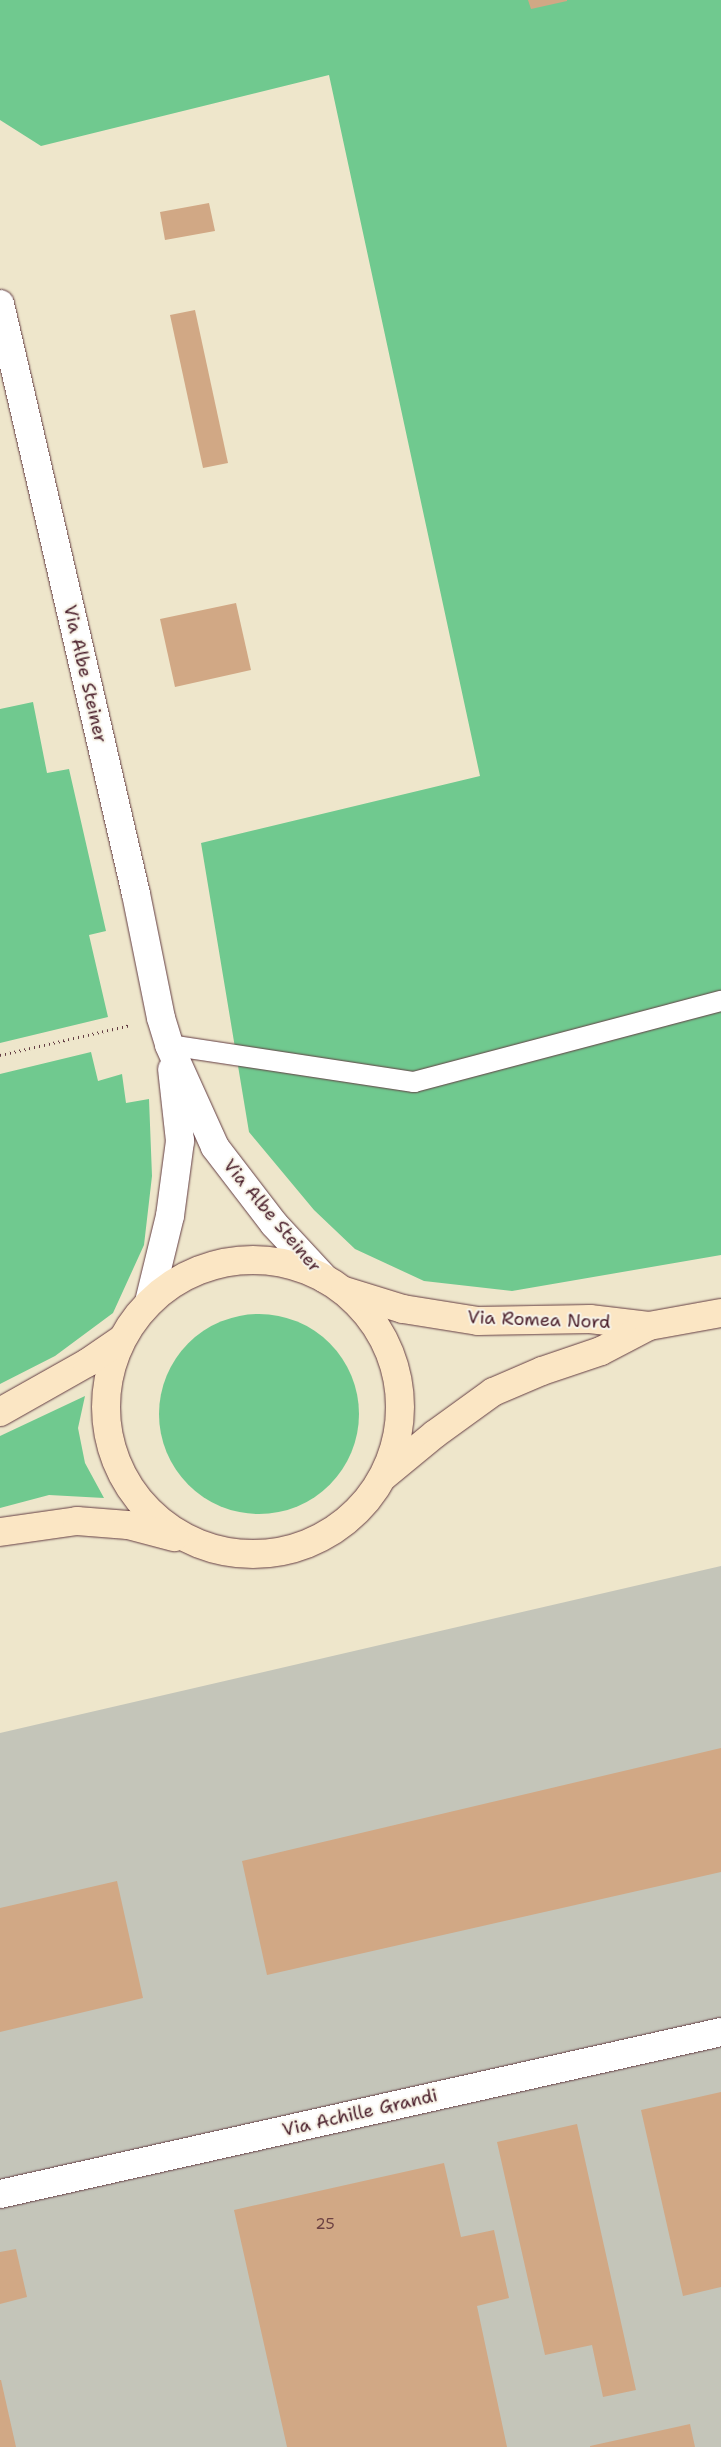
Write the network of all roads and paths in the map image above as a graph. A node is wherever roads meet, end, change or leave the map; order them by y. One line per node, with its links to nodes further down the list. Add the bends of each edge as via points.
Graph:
1 (0, 304): 3 (street, Via Albe Steiner, via 134,884)
2 (721, 1001): 4 (lane, via 414,1082)
3 (161, 1018): 4 (street, Via Albe Steiner); 5 (path)
4 (169, 1045): 6 (street, Via Albe Steiner, via 215,1146 274,1224); 7 (street, Via Albe Steiner, via 180,1141 170,1216)
5 (0, 1055)
6 (333, 1284): 7 (main road, Via Romea Nord, via 289,1264 251,1260 214,1265 180,1279); 9 (main road, Via Romea Nord, via 403,1309 478,1321 590,1319); 12 (main road, via 371,1319 391,1356 400,1396 397,1438)
7 (150, 1302): 10 (main road, Via Romea Nord)
8 (721, 1313): 9 (main road, Via Romea Nord)
9 (649, 1326): 12 (main road, Via Romea Nord, via 601,1351 493,1392)
10 (122, 1339): 11 (main road, via 87,1364); 14 (main road, via 107,1385 108,1433 123,1478 152,1516)
11 (0, 1412)
12 (383, 1477): 14 (main road, via 357,1513 321,1539 279,1553 235,1554)
13 (0, 1532): 14 (main road, via 77,1521 128,1525)
14 (192, 1542)
15 (721, 2032): 16 (street, Via Achille Grandi)
16 (0, 2194)

